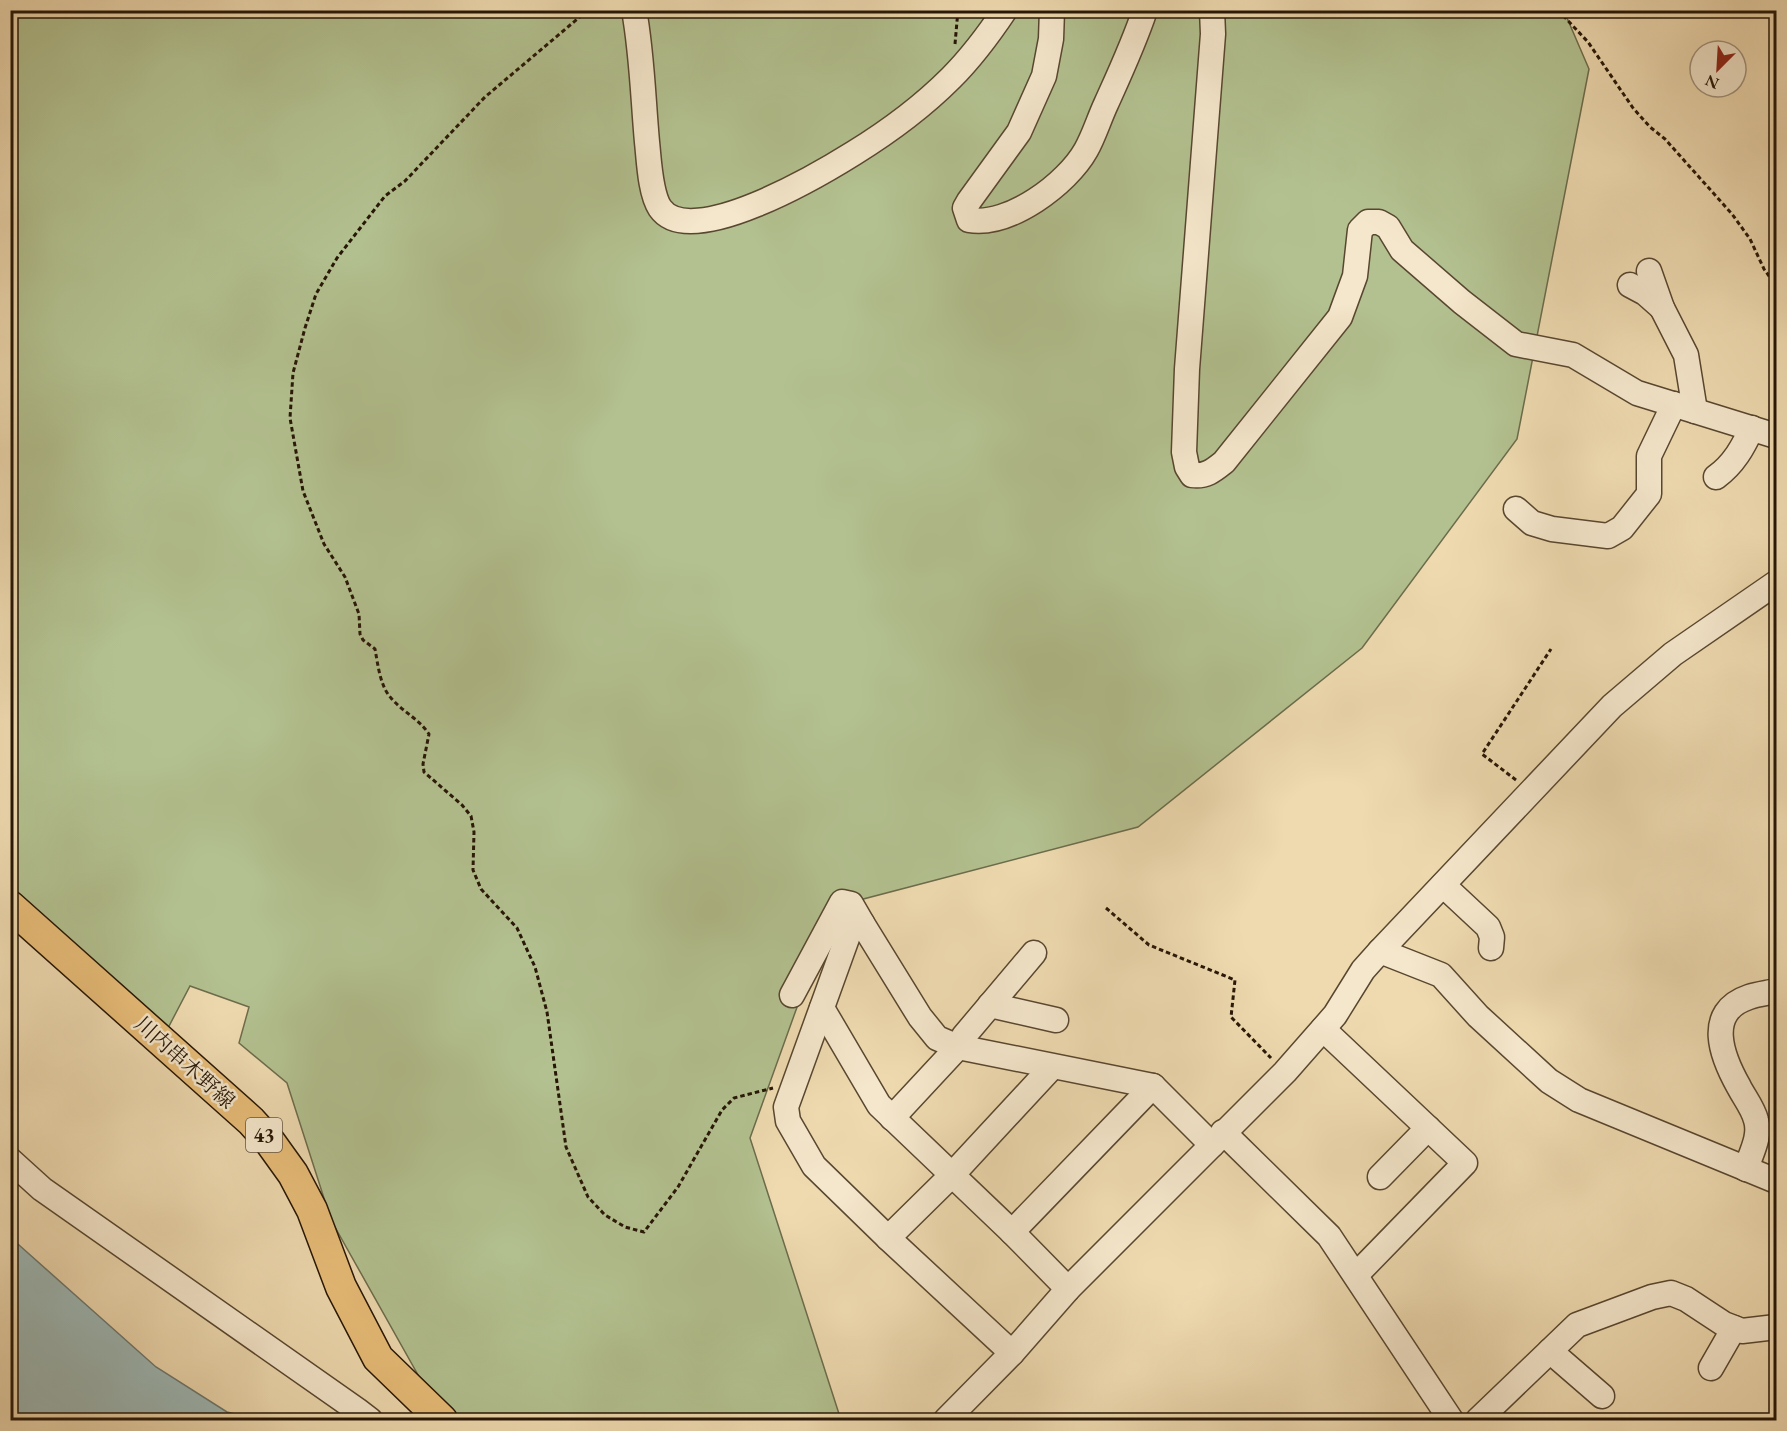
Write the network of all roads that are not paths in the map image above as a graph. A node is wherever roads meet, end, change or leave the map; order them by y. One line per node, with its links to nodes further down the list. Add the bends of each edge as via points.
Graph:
1 (634, 10): 2 (street, via 649,170 657,202 661,211 679,220 698,222 726,216 797,187 856,152 951,79 981,46)
2 (1005, 10)
3 (1052, 10): 4 (street, via 1044,76 1019,132 965,208 969,220 981,222 1002,217 1034,201 1066,175 1085,152)
4 (1145, 10)
5 (1212, 10): 9 (street, via 1186,381 1184,452 1186,467 1192,475 1202,476 1224,462 1340,317 1355,276 1360,230 1368,222 1388,227 1402,249 1516,344 1573,355 1637,393)
6 (1649, 271): 8 (street)
7 (1630, 285): 8 (street)
8 (1662, 308): 9 (street, via 1686,355)
9 (1684, 408): 10 (street); 13 (street, via 1649,456 1649,494 1622,528 1608,536 1552,529 1532,523)
10 (1752, 428): 11 (street); 12 (street, via 1738,455)
11 (1776, 436)
12 (1716, 477)
13 (1516, 509)
14 (1776, 583): 15 (street, via 1672,654 1612,706)
15 (1443, 885): 18 (street, via 1488,927); 19 (street)
16 (10, 906): 49 (main road, 川内串木野線 / 43, via 270,1142 312,1210 341,1287 378,1358)
17 (862, 923): 22 (street, via 851,904 842,902); 24 (street, via 856,922 850,930); 27 (street, via 920,1017 937,1038)
18 (1491, 948)
19 (1380, 951): 26 (street); 34 (street, via 1441,975 1478,1016 1549,1081 1579,1100)
20 (1034, 953): 23 (street)
21 (1776, 991): 34 (street, via 1748,997 1730,1007 1720,1026 1721,1048 1728,1067 1756,1119 1758,1133)
22 (792, 995)
23 (990, 1005): 25 (street); 27 (street)
24 (822, 1008): 30 (street, via 879,1105); 39 (street, via 786,1107 788,1121 814,1166)
25 (1056, 1020)
26 (1323, 1029): 31 (street); 32 (street)
27 (958, 1047): 28 (street); 30 (street)
28 (1052, 1067): 29 (street); 35 (street)
29 (1152, 1086): 32 (street); 38 (street)
30 (892, 1118): 35 (street)
31 (1428, 1128): 36 (street); 40 (street, via 1466,1162)
32 (1217, 1139): 40 (street, via 1329,1236); 41 (street)
33 (10, 1160): 48 (street, via 42,1189)
34 (1746, 1169): 37 (street)
35 (951, 1176): 38 (street); 39 (street)
36 (1380, 1177)
37 (1776, 1181)
38 (1012, 1232): 41 (street)
39 (888, 1238): 45 (street)
40 (1356, 1275): 51 (street)
41 (1068, 1289): 45 (street)
42 (1776, 1327): 43 (street, via 1742,1331)
43 (1734, 1328): 44 (street, via 1671,1293 1577,1325); 46 (street)
44 (1550, 1351): 47 (street); 52 (street)
45 (1012, 1353): 50 (street)
46 (1711, 1368)
47 (1602, 1396)
48 (370, 1420)
49 (442, 1420)
50 (946, 1420)
51 (1451, 1420)
52 (1478, 1420)

